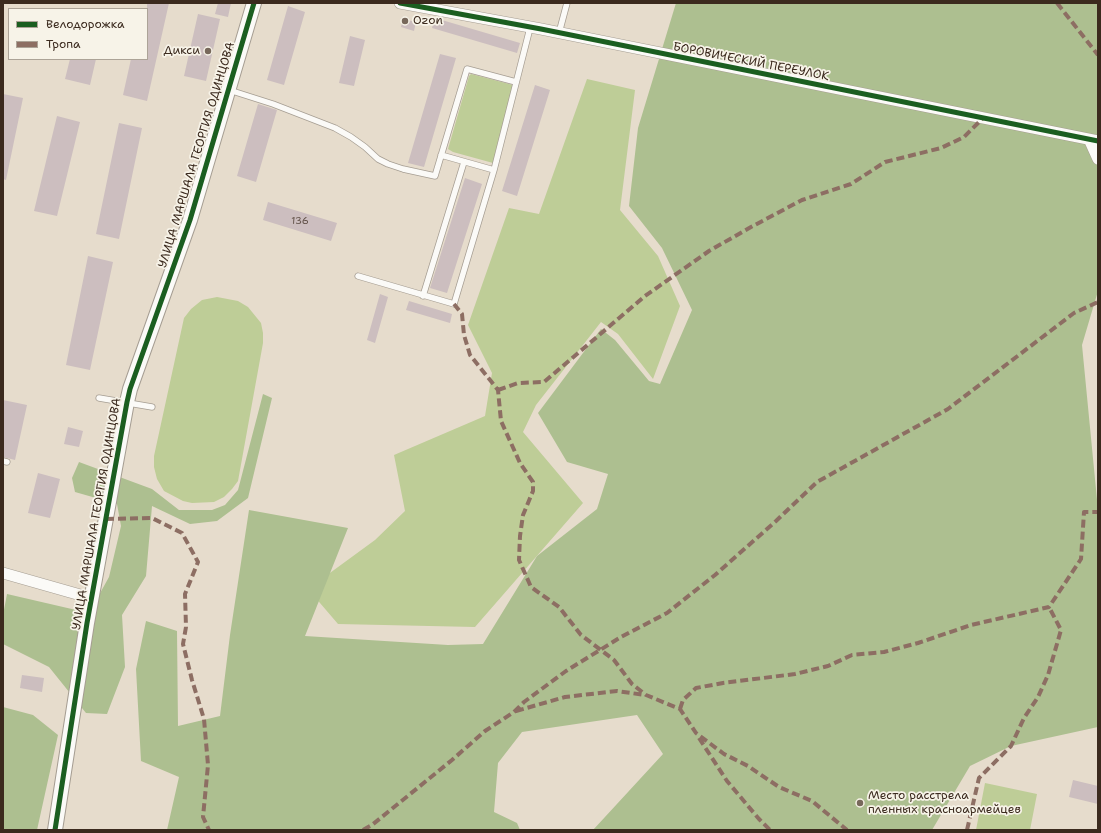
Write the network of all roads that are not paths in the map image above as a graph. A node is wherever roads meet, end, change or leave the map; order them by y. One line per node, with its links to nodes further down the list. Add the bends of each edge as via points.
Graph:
1 (254, 3): 7 (street, УЛИЦА МАРШАЛА ГЕОРГИЯ ОДИНЦОВА)
2 (400, 3): 4 (street, БОРОВИЧЕСКИЙ ПЕРЕУЛОК)
3 (567, 3): 5 (lane)
4 (530, 28): 5 (street, БОРОВИЧЕСКИЙ ПЕРЕУЛОК); 6 (lane)
5 (559, 33): 8 (street, БОРОВИЧЕСКИЙ ПЕРЕУЛОК)
6 (516, 82): 9 (lane, via 467,69); 12 (lane)
7 (228, 90): 9 (lane, via 273,104 334,128 351,137 378,159 403,169 435,176); 16 (street, УЛИЦА МАРШАЛА ГЕОРГИЯ ОДИНЦОВА, via 190,220)
8 (1093, 140): 10 (street)
9 (441, 155): 11 (lane)
10 (1098, 159)
11 (464, 162): 12 (lane); 14 (lane)
12 (494, 170): 14 (lane, via 454,304)
13 (358, 276): 14 (lane)
14 (423, 296)
15 (99, 398): 16 (lane)
16 (127, 402): 17 (lane); 19 (street, УЛИЦА МАРШАЛА ГЕОРГИЯ ОДИНЦОВА)
17 (152, 407)
18 (3, 574): 19 (street)
19 (91, 598): 20 (street, УЛИЦА МАРШАЛА ГЕОРГИЯ ОДИНЦОВА)
20 (55, 830)

